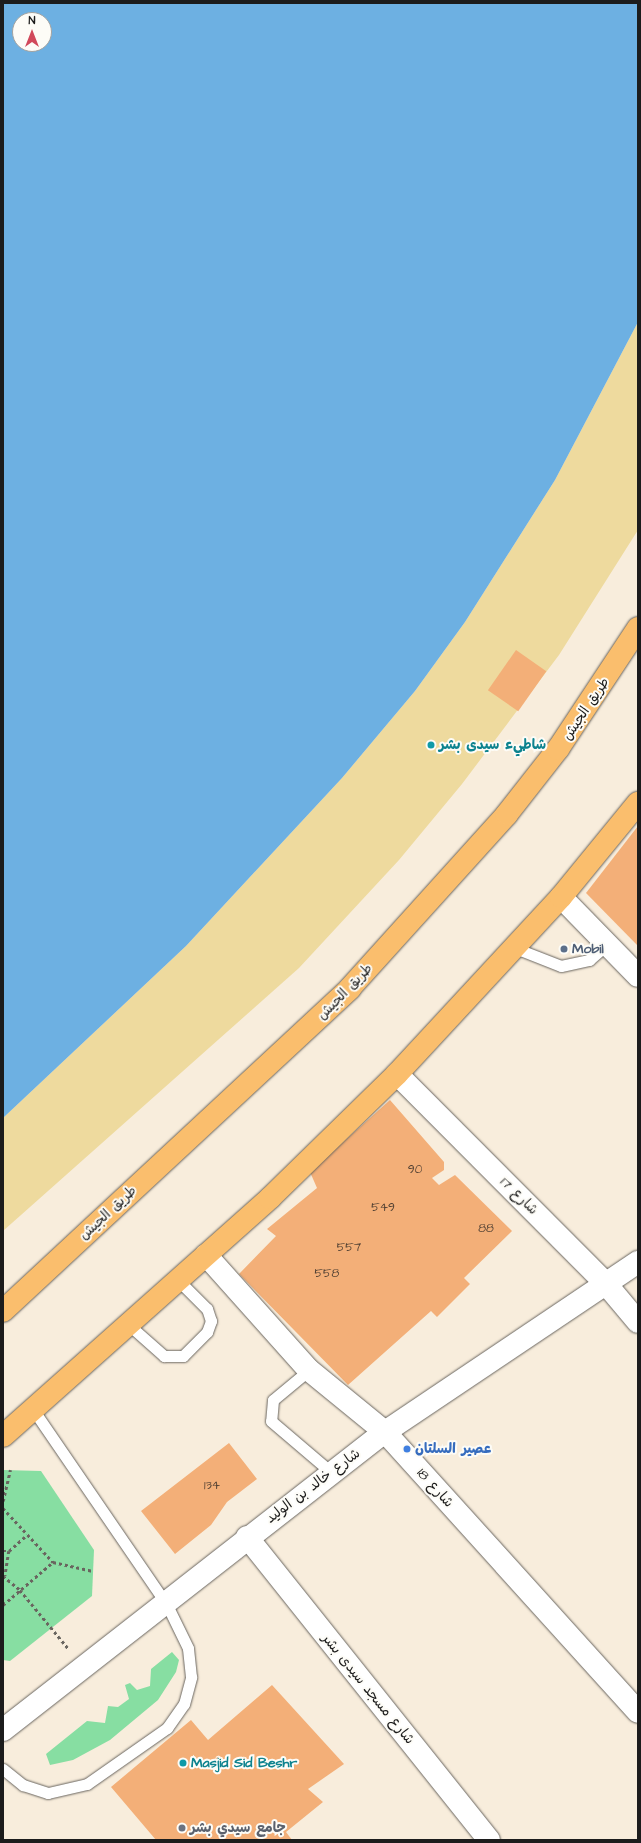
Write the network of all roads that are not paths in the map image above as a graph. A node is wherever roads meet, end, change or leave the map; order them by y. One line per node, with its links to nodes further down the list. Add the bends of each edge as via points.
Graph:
1 (638, 628): 12 (highway, طريق الجيش, via 558,749 507,814 350,988)
2 (638, 803): 3 (highway)
3 (561, 897): 4 (street); 5 (highway)
4 (606, 945): 5 (lane, via 589,960 561,966); 6 (street)
5 (515, 948): 7 (highway)
6 (638, 976)
7 (397, 1074): 8 (highway); 11 (street, شارع 17)
8 (206, 1255): 10 (highway); 15 (street, شارع 18)
9 (638, 1262): 11 (street, شارع خالد بن الوليد)
10 (178, 1280): 14 (highway); 14 (lane, via 207,1310 211,1321 207,1332 183,1356 164,1356)
11 (607, 1285): 13 (street, شارع 17); 17 (street, شارع خالد بن الوليد)
12 (3, 1311)
13 (638, 1322)
14 (129, 1325): 16 (highway)
15 (309, 1370): 17 (street, شارع 18); 19 (lane, via 273,1400 271,1421)
16 (32, 1408): 18 (highway); 21 (lane)
17 (385, 1432): 19 (street, شارع خالد بن الوليد); 22 (street, شارع 18)
18 (3, 1436)
19 (331, 1472): 20 (street, شارع خالد بن الوليد)
20 (247, 1538): 21 (street, شارع خالد بن الوليد); 25 (street, شارع مسجد سيدى بشر)
21 (167, 1605): 23 (street, شارع خالد بن الوليد); 24 (lane, via 184,1635 191,1662 189,1691 167,1728 74,1789 48,1793 35,1790)
22 (638, 1712)
23 (3, 1730)
24 (3, 1769)
25 (488, 1840)

